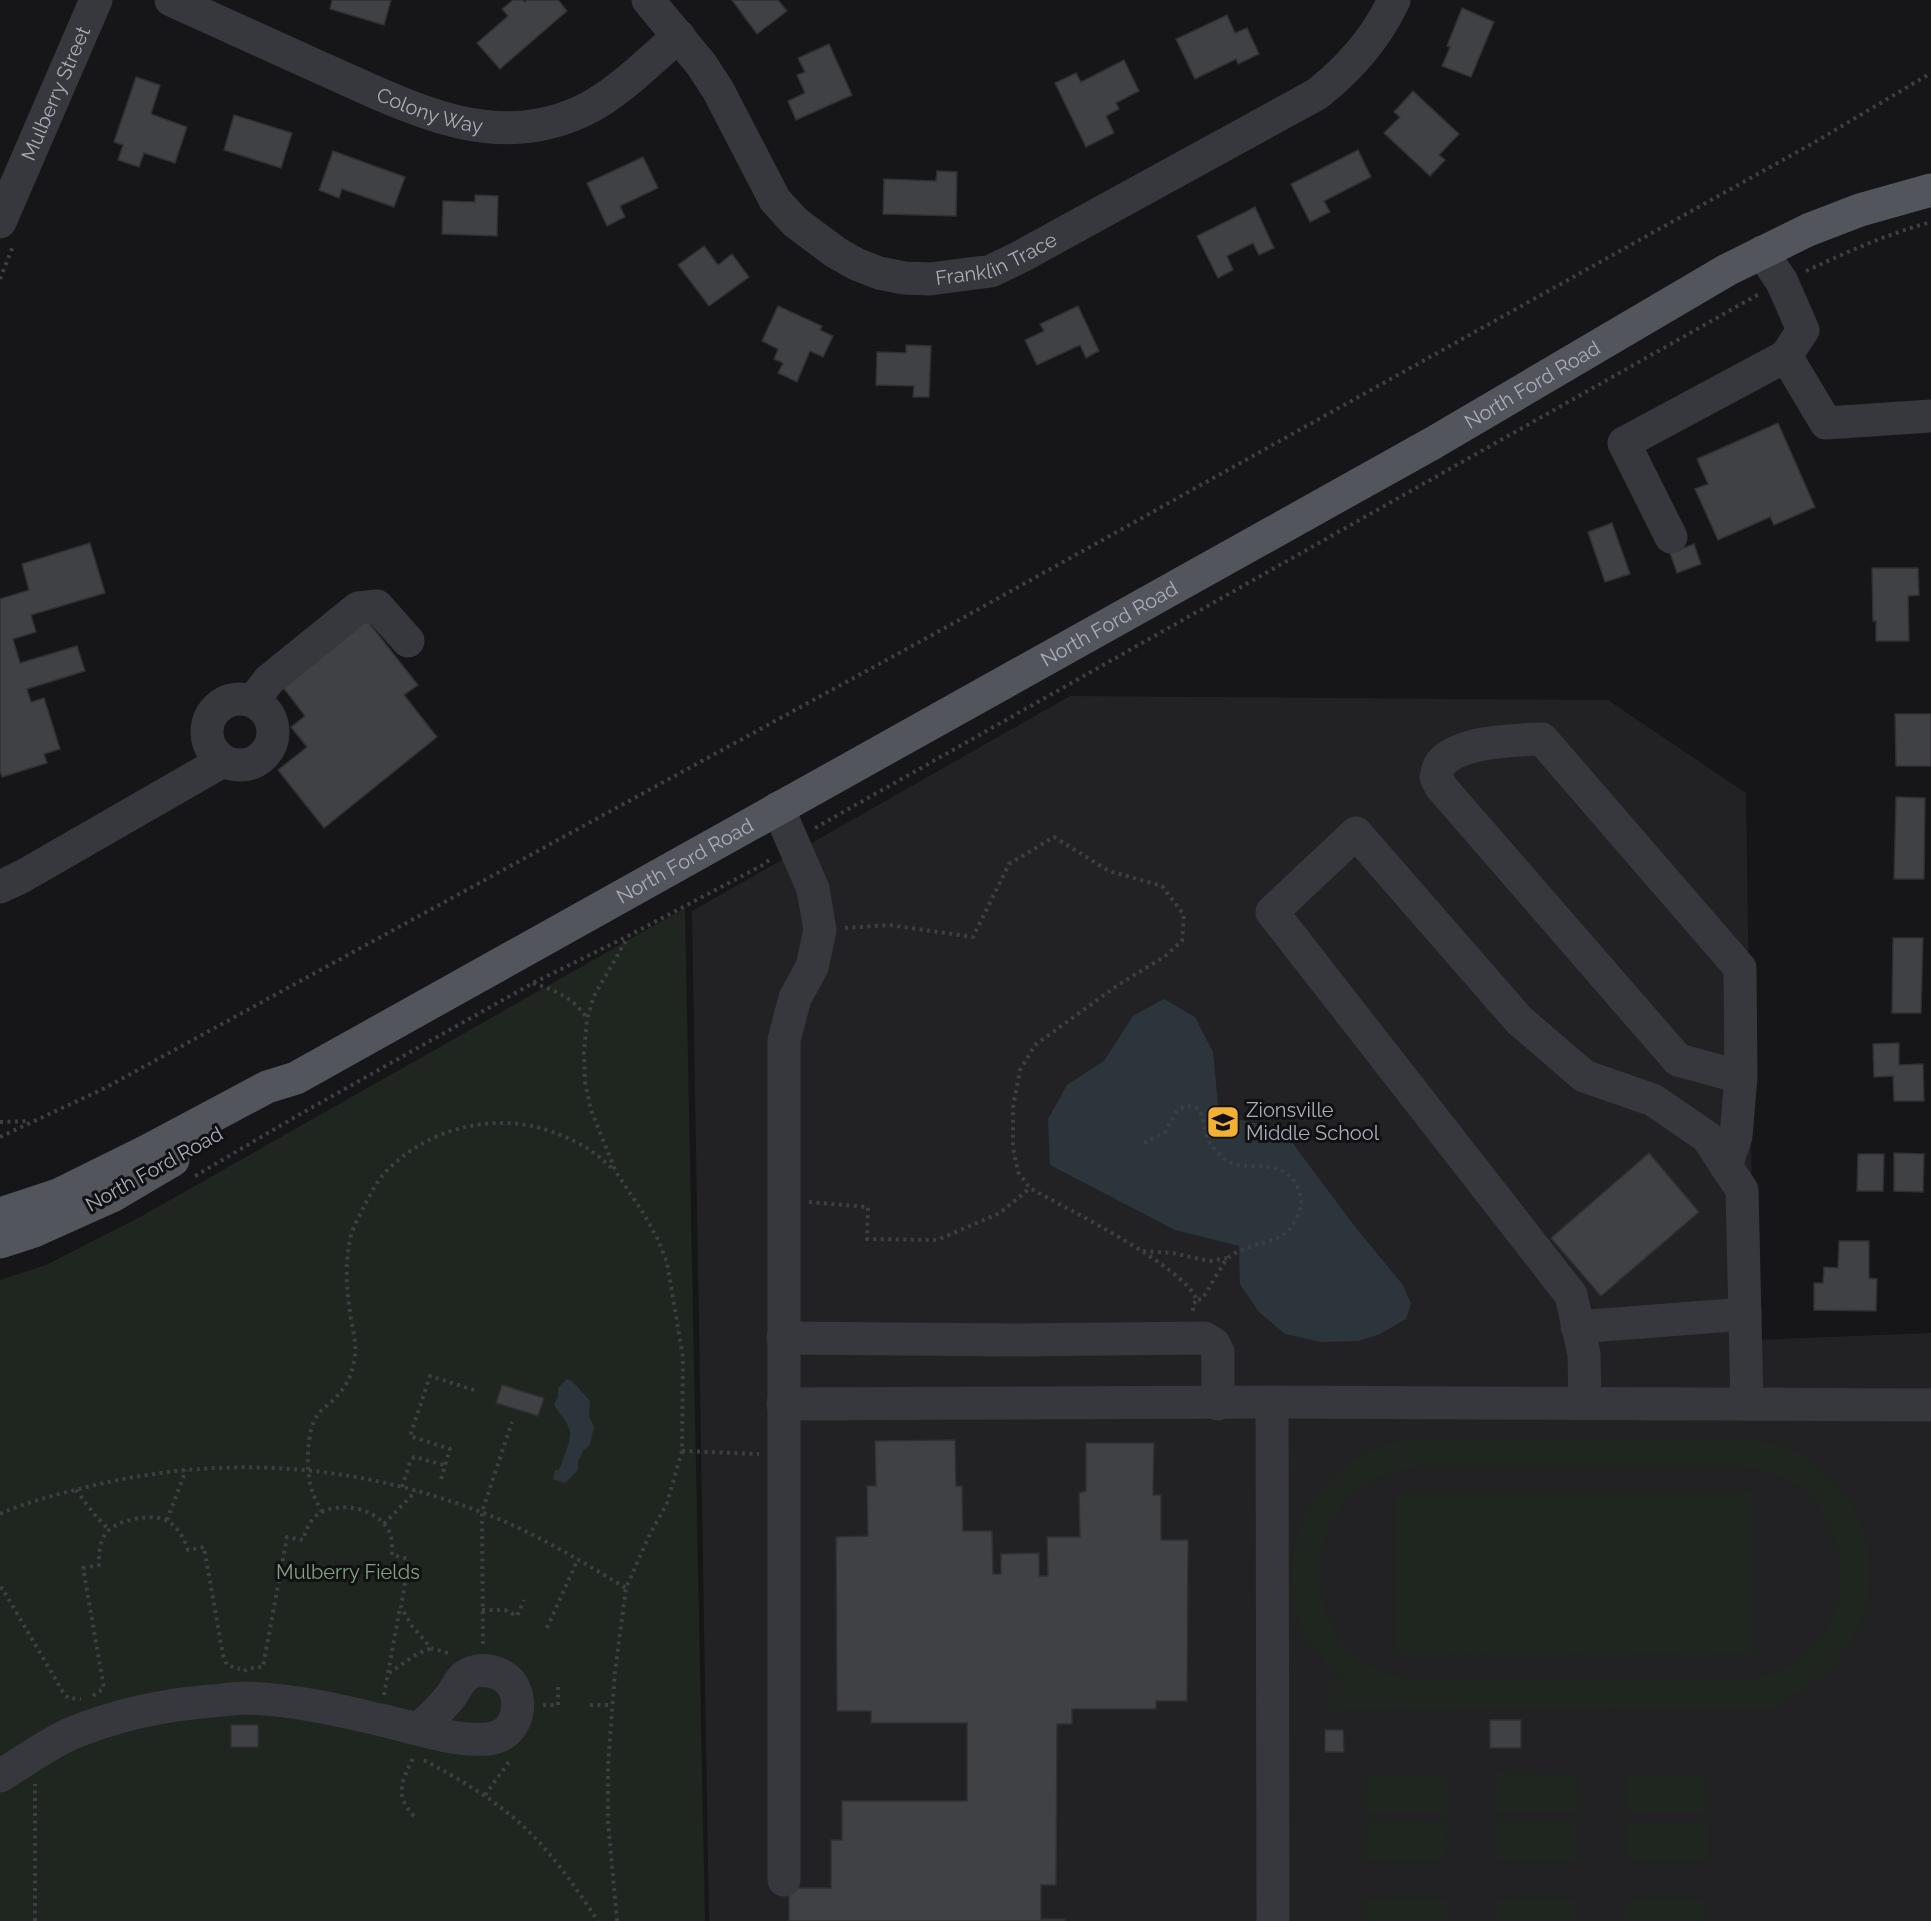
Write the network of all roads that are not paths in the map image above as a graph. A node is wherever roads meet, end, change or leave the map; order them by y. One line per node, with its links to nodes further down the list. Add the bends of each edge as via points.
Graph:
1 (96, 0): 7 (street, Mulberry Street)
2 (171, 0): 5 (street, Colony Way, via 440,118 510,129 540,125 589,107)
3 (648, 0): 5 (street, Franklin Trace)
4 (1394, 0): 5 (street, Franklin Trace, via 1362,54 1317,94 991,271 930,279 879,273 855,264 795,222 775,200 718,90)
5 (679, 36)
6 (1931, 190): 8 (main road, North Ford Road, via 1860,210)
7 (0, 222)
8 (1761, 252): 9 (street, via 1782,282 1803,330); 15 (main road, North Ford Road, via 1422,448)
9 (1786, 356): 10 (street, via 1826,423); 11 (street, via 1624,443)
10 (1931, 416)
11 (1671, 537)
12 (408, 641): 13 (street, via 377,606 358,608 269,680)
13 (253, 701): 14 (street, via 231,700 213,713 208,723 209,745); 14 (street, via 262,707 273,726 270,747 255,763 244,766)
14 (223, 761): 16 (street)
15 (778, 808): 18 (main road, North Ford Road); 24 (street, via 813,889 820,930 812,967 795,998 784,1040)
16 (0, 887)
17 (1741, 1077): 17 (street, via 1740,968 1542,739 1500,740 1451,755 1440,764 1436,777 1441,787 1678,1060); 19 (street, via 1736,1136)
18 (296, 1078): 20 (main road, North Ford Road, via 267,1087 58,1195); 21 (main road, North Ford Road, via 275,1101 112,1196)
19 (1726, 1166): 22 (street, via 1742,1190); 23 (street, via 1707,1137 1653,1100 1584,1076 1519,1020 1356,833 1272,912 1571,1295)
20 (0, 1214)
21 (0, 1242)
22 (1745, 1314): 23 (street); 29 (street)
23 (1577, 1327): 26 (street, via 1584,1354)
24 (783, 1338): 27 (street); 28 (street, via 1204,1338 1218,1352)
25 (1272, 1402): 26 (street); 28 (street); 34 (street)
26 (1585, 1403): 29 (street)
27 (783, 1404): 28 (street); 33 (street)
28 (1218, 1404)
29 (1748, 1404): 30 (street)
30 (1931, 1405)
31 (412, 1745): 32 (street, via 337,1710 244,1698 141,1711 97,1724 68,1735)
32 (0, 1776)
33 (784, 1880)
34 (1273, 1921)

